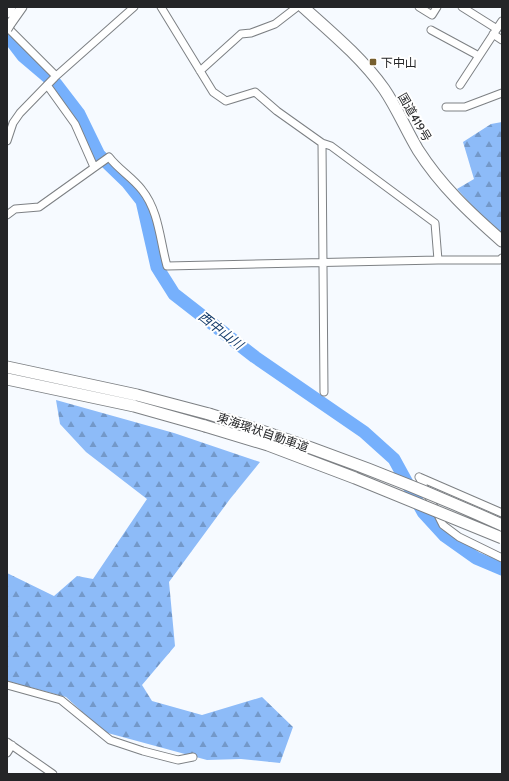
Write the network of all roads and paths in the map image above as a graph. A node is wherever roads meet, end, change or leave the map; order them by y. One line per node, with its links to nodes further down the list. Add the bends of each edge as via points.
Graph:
1 (12, 7): 10 (main road)
2 (22, 7): 12 (main road)
3 (134, 7): 18 (street)
4 (161, 7): 17 (street)
5 (297, 7): 17 (street, via 275,24 241,34)
6 (303, 7): 27 (highway, 国道419号, via 366,66 384,90 418,150 440,181 471,214)
7 (419, 7): 8 (street, via 432,15)
8 (437, 7)
9 (462, 7): 14 (street)
10 (7, 13)
11 (502, 21): 14 (street)
12 (8, 27): 18 (street)
13 (431, 30): 16 (street)
14 (495, 32): 15 (street); 16 (street)
15 (502, 40)
16 (479, 56): 20 (street)
17 (200, 71): 24 (street, via 213,92 226,102 255,92)
18 (55, 77): 19 (street)
19 (47, 85): 23 (street, via 13,122); 25 (street, via 75,124)
20 (460, 85)
21 (502, 93): 22 (street, via 465,108)
22 (446, 107)
23 (7, 141)
24 (322, 143): 29 (street, via 331,146 435,223); 30 (street)
25 (95, 167): 26 (street, via 39,207 15,210); 30 (street, via 109,157 150,200 168,266)
26 (7, 215)
27 (502, 241)
28 (502, 258): 29 (street)
29 (438, 260): 30 (street)
30 (323, 264): 33 (street)
31 (7, 367): 35 (highway, 東海環状自動車道, bridge, via 64,378 209,414 272,434 358,465)
32 (7, 379): 36 (highway, 東海環状自動車道, bridge, via 205,426 268,445)
33 (324, 392)
34 (502, 513): 37 (street, via 419,477 443,525 459,537)
35 (502, 525)
36 (502, 538)
37 (502, 558)
38 (7, 685): 41 (street, via 61,700 110,740 143,752 178,760)
39 (9, 744): 40 (street); 42 (street)
40 (7, 753)
41 (192, 757)
42 (53, 774)

